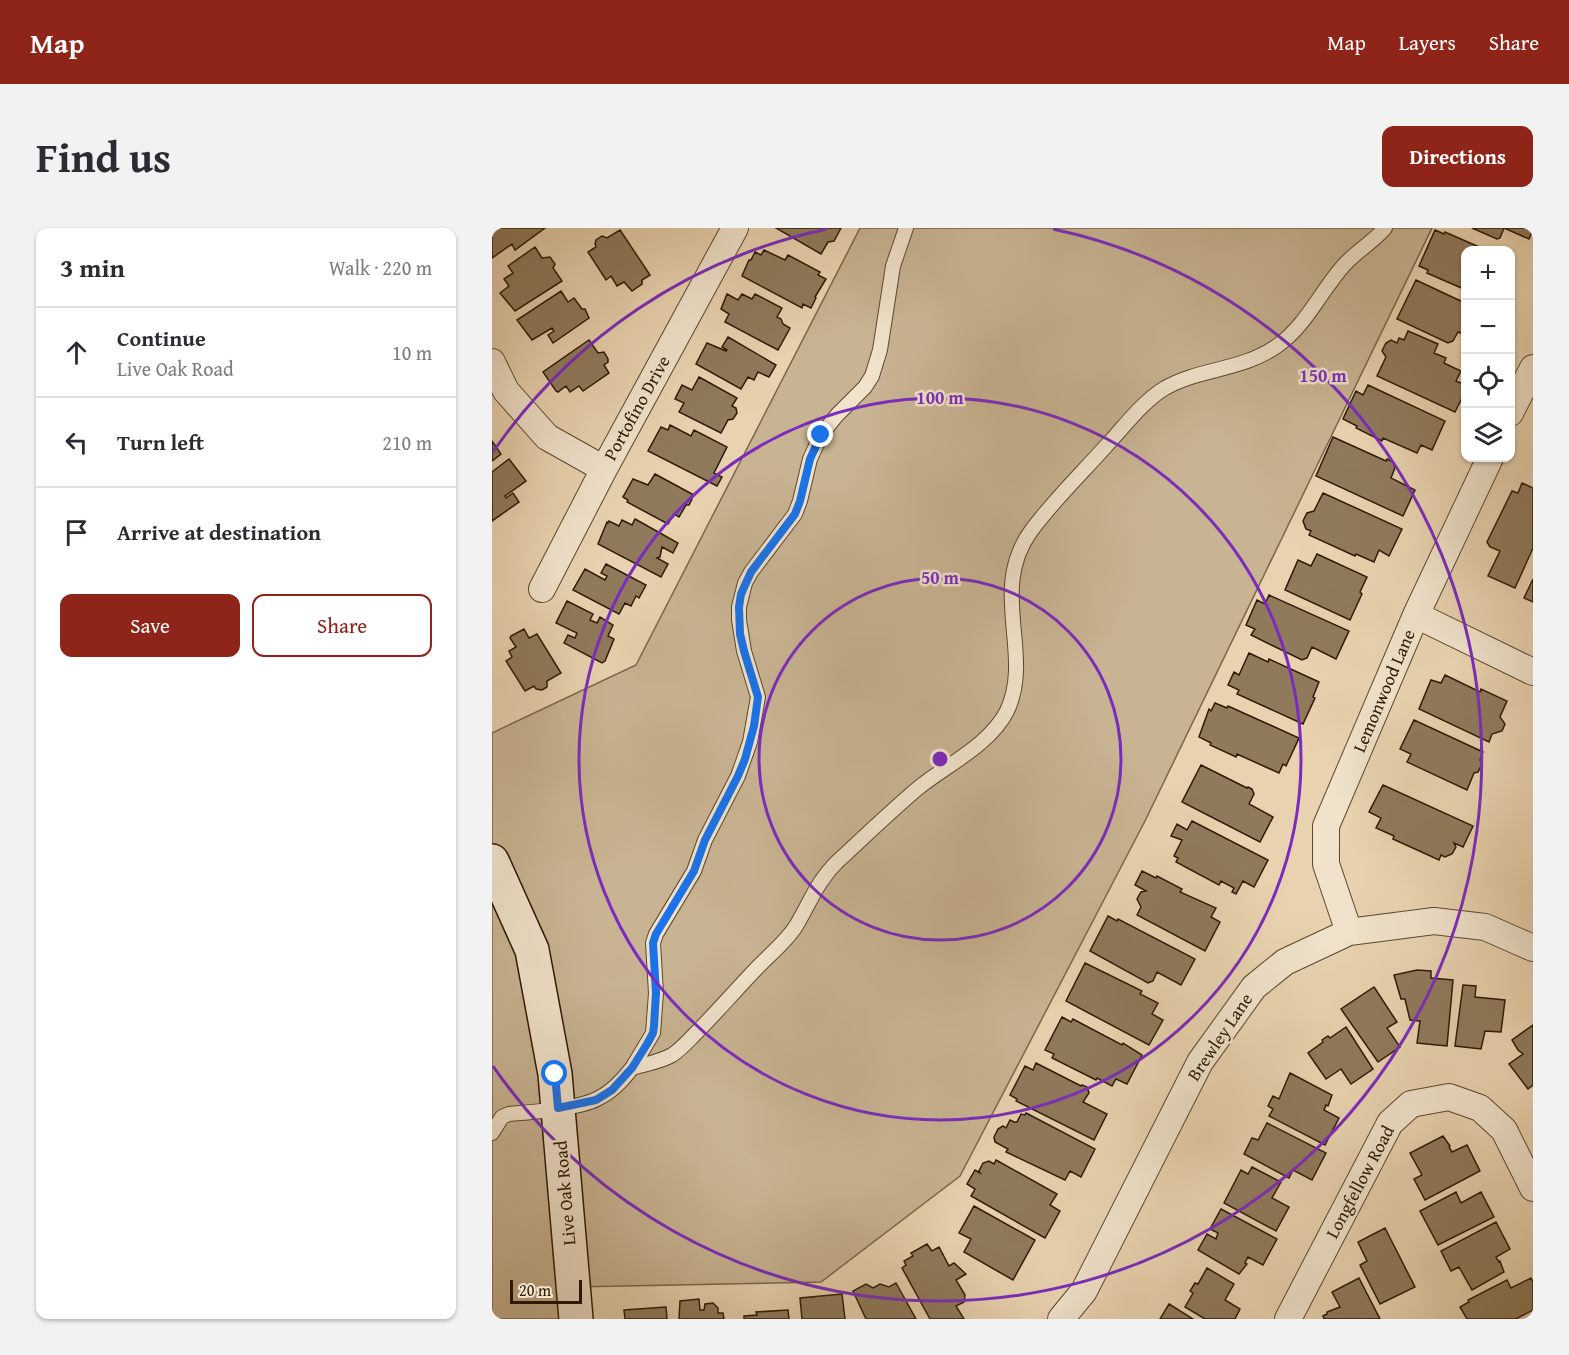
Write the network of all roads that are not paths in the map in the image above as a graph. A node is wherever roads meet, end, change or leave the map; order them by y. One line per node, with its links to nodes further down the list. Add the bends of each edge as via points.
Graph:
1 (735, 228): 8 (street, Portofino Drive)
2 (906, 228): 15 (lane, via 893,266 880,351 872,376 821,435 795,514 751,572 741,594 740,634 758,697 754,726 738,776 705,840 694,871 656,934 653,1033)
3 (1385, 228): 15 (lane, via 1343,266 1302,322 1279,345 1255,358 1164,388 1095,458 1030,531 1014,565 1014,687 1001,720 982,740 917,788 834,865 815,889 795,927 678,1050)
4 (492, 362): 8 (street, via 506,391 547,437)
5 (1533, 368): 6 (street)
6 (1513, 408)
7 (1488, 462): 10 (street, Lemonwood Lane)
8 (604, 469): 9 (street, Portofino Drive)
9 (542, 589)
10 (1416, 615): 11 (street); 13 (street, Lemonwood Lane, via 1326,826 1326,864)
11 (1533, 672)
12 (492, 861): 16 (street, Live Oak Road, via 532,950)
13 (1349, 932): 14 (street, Brewley Lane, via 1434,921 1485,927); 20 (street, Brewley Lane, via 1285,962 1254,987 1200,1062 1084,1291)
14 (1533, 948)
15 (632, 1068): 16 (lane, via 612,1090 596,1100)
16 (558, 1108): 17 (lane, via 509,1114 502,1117); 19 (street, Live Oak Road)
17 (492, 1133)
18 (1533, 1188): 21 (street, Longfellow Road, via 1504,1131 1480,1108 1449,1097 1411,1104 1390,1123)
19 (576, 1319)
20 (1061, 1319)
21 (1288, 1319)

